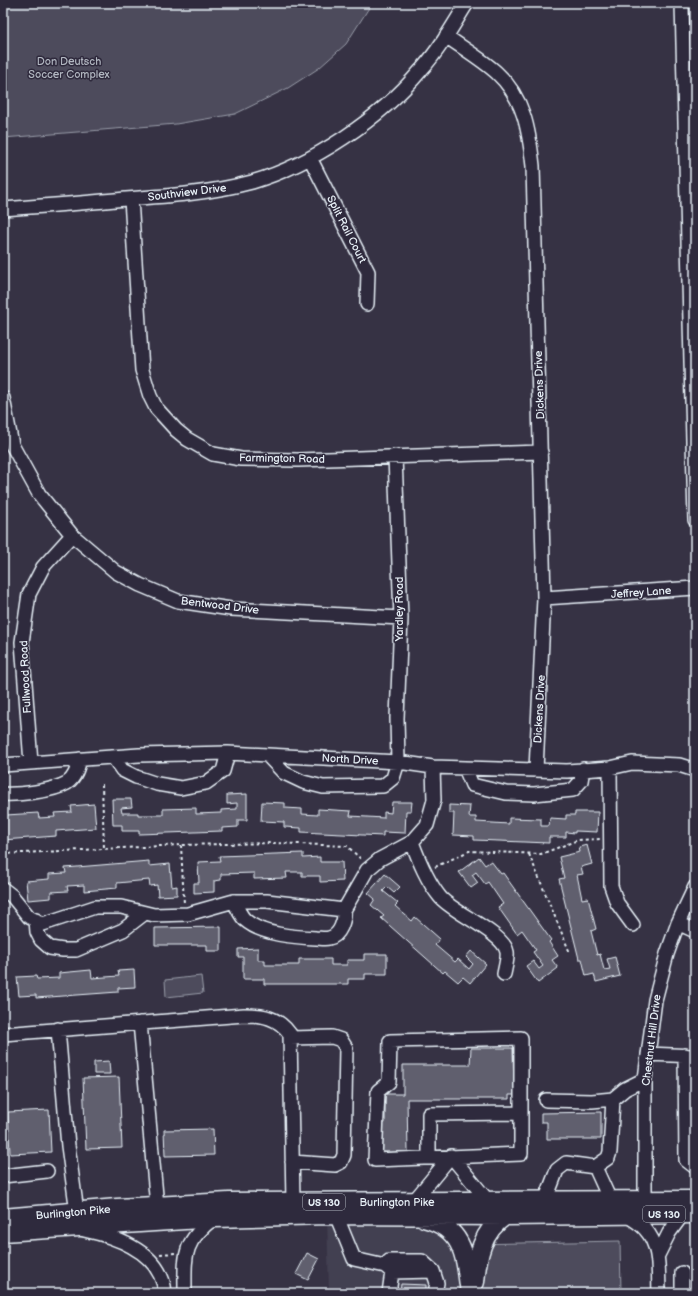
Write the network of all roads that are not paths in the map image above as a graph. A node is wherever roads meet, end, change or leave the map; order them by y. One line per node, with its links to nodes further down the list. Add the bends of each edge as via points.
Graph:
1 (467, 3): 3 (street, Southview Drive)
2 (682, 3): 11 (street)
3 (446, 36): 4 (street, Southview Drive, via 421,70 396,96 349,135); 9 (street, Dickens Drive, via 496,72 509,86 522,110 530,136)
4 (310, 158): 5 (street, Southview Drive, via 253,182 195,194); 7 (street, Split Rail Court, via 368,272)
5 (131, 199): 6 (street, Southview Drive); 10 (street, Farmington Road, via 142,370 156,408 176,430 213,454 242,459 298,460)
6 (3, 209)
7 (367, 304)
8 (3, 398): 12 (street, Bentwood Drive, via 12,445 39,494)
9 (541, 452): 10 (street, Farmington Road); 14 (street, Dickens Drive)
10 (396, 456): 15 (street, Yardley Road)
11 (695, 520)
12 (72, 535): 15 (street, Bentwood Drive, via 116,572 178,600 231,609); 21 (street, Fullwood Road, via 43,567 29,594 22,642)
13 (695, 588): 14 (street, Jeffrey Lane)
14 (544, 598): 26 (street, Dickens Drive)
15 (401, 618): 20 (street, Yardley Road)
16 (228, 753): 17 (street, North Drive); 18 (street, North Drive); 18 (street, via 222,771 206,783 182,788 136,777 122,770)
17 (267, 755): 20 (street, North Drive); 20 (street, via 284,773 303,782 323,787 383,786 393,778)
18 (113, 757): 19 (street, North Drive)
19 (80, 759): 21 (street, North Drive); 29 (street, via 77,771 68,783 47,790)
20 (398, 762): 23 (street, North Drive)
21 (31, 763): 22 (street, North Drive)
22 (3, 766)
23 (433, 767): 24 (street, North Drive); 30 (street, via 434,800 427,826)
24 (465, 768): 26 (street, North Drive); 27 (street, via 472,784 506,793 534,794 573,790 581,780)
25 (610, 768): 27 (street, North Drive); 28 (street, North Drive, via 632,763 679,765); 38 (street, via 611,886 617,903)
26 (536, 770): 27 (street, North Drive)
27 (583, 770)
28 (695, 770)
29 (3, 794)
30 (412, 842): 34 (street, via 380,859 367,870); 40 (street, via 440,898 499,938 508,952)
31 (695, 887): 37 (street, Chestnut Hill Drive)
32 (3, 890): 36 (street, via 12,896 29,917)
33 (234, 901): 34 (street, via 267,900); 34 (street, via 247,921 280,934 301,938 330,938 342,924); 35 (street, via 184,914)
34 (344, 910)
35 (145, 913): 36 (street, via 121,907 95,907 43,924); 36 (street, via 123,930 76,950 50,948 41,940)
36 (36, 920)
37 (678, 923): 39 (street); 45 (street, Chestnut Hill Drive, via 655,1000)
38 (633, 925)
39 (695, 931)
40 (504, 974)
41 (140, 1023): 42 (street); 44 (street, via 257,1015 277,1020 284,1025); 64 (street)
42 (58, 1029): 43 (street); 72 (street)
43 (3, 1034)
44 (290, 1038): 53 (street); 53 (street, via 332,1037 341,1040 346,1048 344,1155 341,1162 335,1165)
45 (648, 1054): 46 (street); 47 (street, Chestnut Hill Drive)
46 (690, 1055): 55 (street, via 686,1160)
47 (645, 1079): 48 (street, via 624,1089); 59 (street, Chestnut Hill Drive)
48 (613, 1099): 49 (street); 54 (street, via 610,1152 608,1158)
49 (546, 1100)
50 (521, 1113): 51 (street, via 521,1154); 52 (street, via 429,1114); 52 (street, via 521,1038 390,1041 389,1082 378,1091 375,1160)
51 (451, 1156): 52 (street); 61 (street); 65 (street)
52 (429, 1158)
53 (292, 1162): 63 (street)
54 (595, 1167): 58 (street); 62 (street, via 566,1163 557,1170)
55 (695, 1168)
56 (47, 1171): 57 (street)
57 (3, 1176)
58 (610, 1200): 59 (highway, Burlington Pike / US 130); 62 (highway, Burlington Pike / US 130)
59 (645, 1200): 60 (highway, Burlington Pike / US 130)
60 (695, 1200)
61 (488, 1201): 62 (highway, Burlington Pike / US 130); 65 (highway, Burlington Pike / US 130)
62 (546, 1201)
63 (293, 1202): 64 (highway, Burlington Pike / US 130); 65 (highway, Burlington Pike / US 130)
64 (157, 1206): 72 (highway, Burlington Pike / US 130)
65 (414, 1208): 68 (highway, Burlington Pike / US 130); 69 (highway, Burlington Pike / US 130); 81 (highway, via 446,1228 457,1239 464,1256)
66 (624, 1214): 67 (highway, Burlington Pike / US 130); 69 (highway, Burlington Pike / US 130); 74 (street, via 646,1230)
67 (689, 1214): 74 (street, via 669,1233)
68 (336, 1215): 71 (highway, Burlington Pike / US 130); 75 (street, via 354,1259)
69 (505, 1216): 82 (highway, via 494,1225 481,1248 476,1266)
70 (3, 1218): 72 (highway, Burlington Pike / US 130)
71 (215, 1218): 72 (highway, Burlington Pike / US 130); 78 (street, via 197,1232 188,1246 185,1259)
72 (73, 1220): 73 (highway, Burlington Pike / US 130); 77 (street, via 121,1241 143,1254 160,1274)
73 (3, 1232)
74 (658, 1255): 83 (street)
75 (388, 1269): 79 (street); 80 (street, via 433,1271 437,1283)
76 (682, 1273): 84 (street)
77 (165, 1293)
78 (185, 1293)
79 (389, 1293)
80 (435, 1293)
81 (470, 1293)
82 (475, 1293)
83 (658, 1293)
84 (682, 1293)

